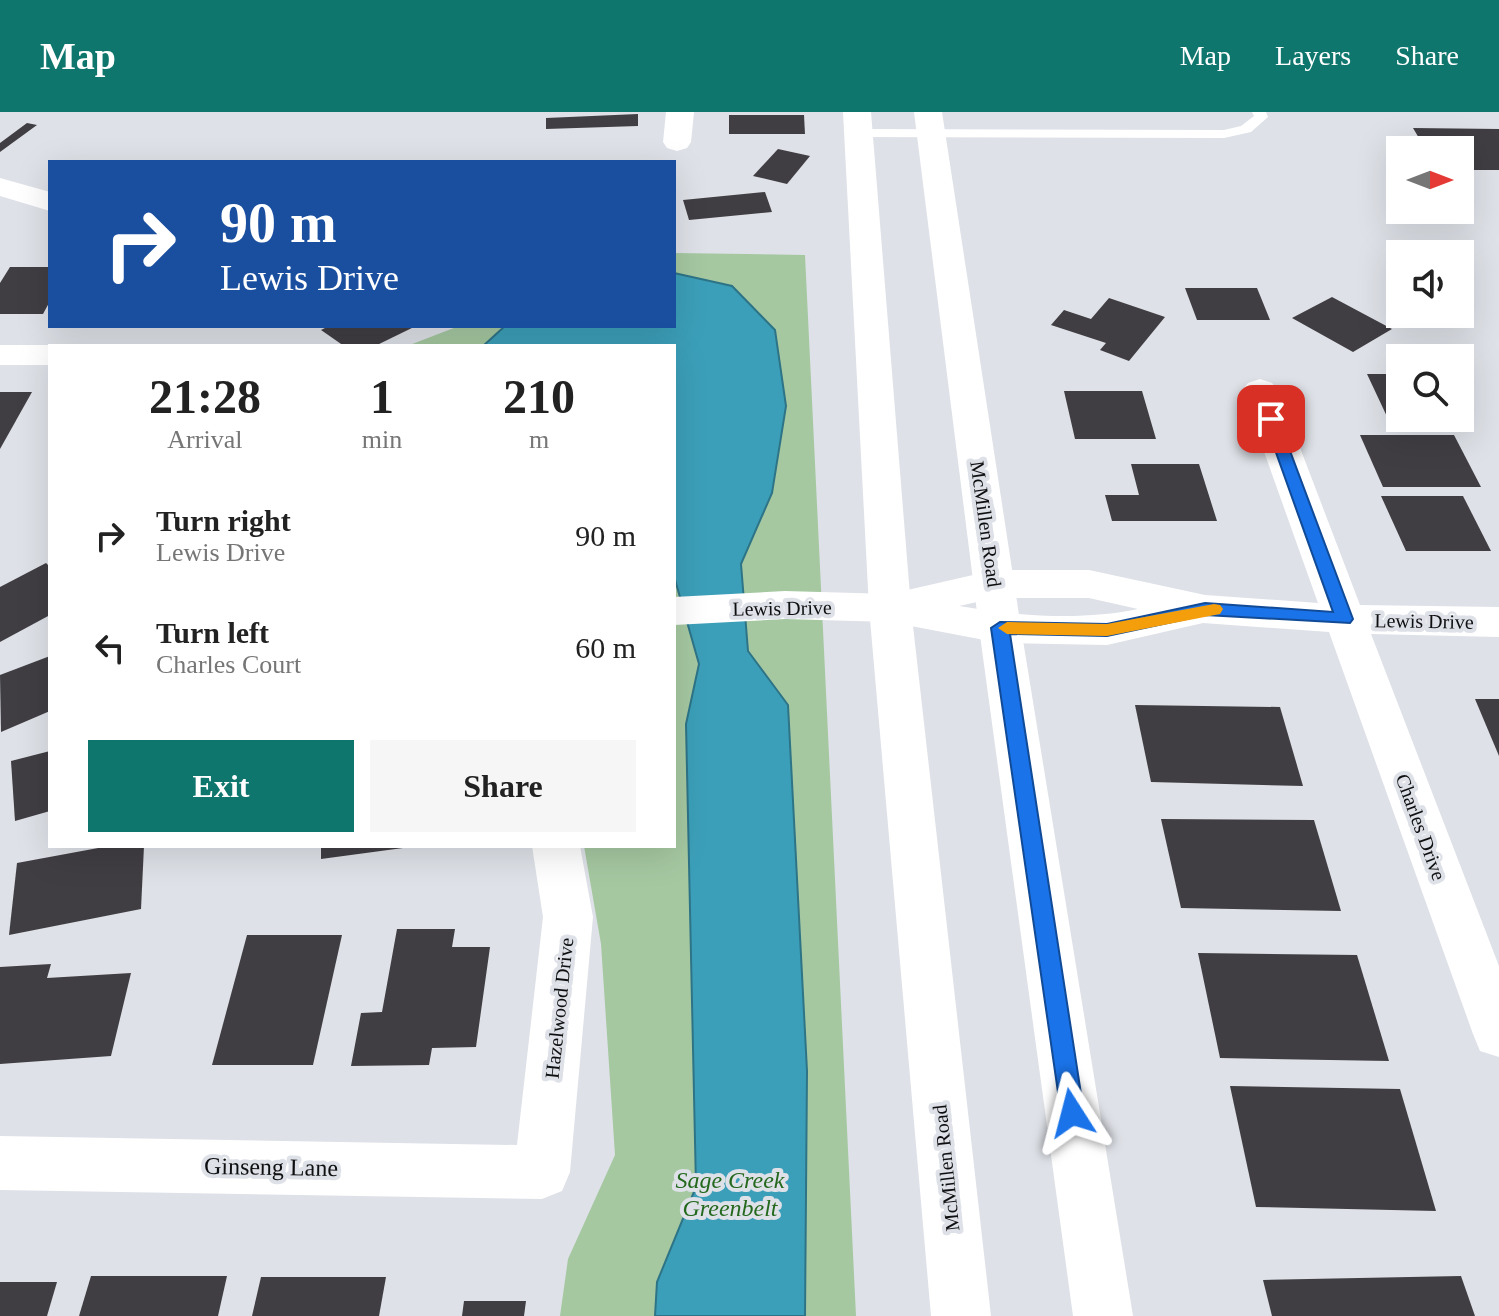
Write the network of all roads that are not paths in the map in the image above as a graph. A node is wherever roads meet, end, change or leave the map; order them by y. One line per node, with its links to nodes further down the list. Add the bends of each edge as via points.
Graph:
1 (680, 112): 5 (main road)
2 (1259, 112): 4 (lane, via 1261,117 1246,129 1224,134)
3 (858, 123): 4 (lane); 12 (main road, McMillen Road)
4 (930, 123): 11 (main road, McMillen Road)
5 (677, 142)
6 (0, 187): 7 (main road)
7 (48, 201)
8 (0, 355): 9 (main road)
9 (48, 355)
10 (1260, 390): 15 (main road, Charles Drive)
11 (995, 584): 12 (main road, Lewis Drive); 13 (main road, Lewis Drive, via 1089,584); 17 (main road, McMillen Road)
12 (890, 608): 14 (main road, Lewis Drive, via 785,605); 17 (main road, Lewis Drive); 22 (main road, McMillen Road)
13 (1205, 609): 15 (main road, Lewis Drive); 17 (main road, Lewis Drive, via 1107,630)
14 (676, 611)
15 (1344, 619): 16 (main road, Lewis Drive); 19 (main road, Charles Drive)
16 (1499, 622)
17 (1000, 628): 23 (main road, McMillen Road)
18 (556, 848): 21 (main road, Hazelwood Drive, via 568,917)
19 (1499, 1034)
20 (0, 1163): 21 (main road, Ginseng Lane)
21 (542, 1172)
22 (961, 1316)
23 (1103, 1316)

